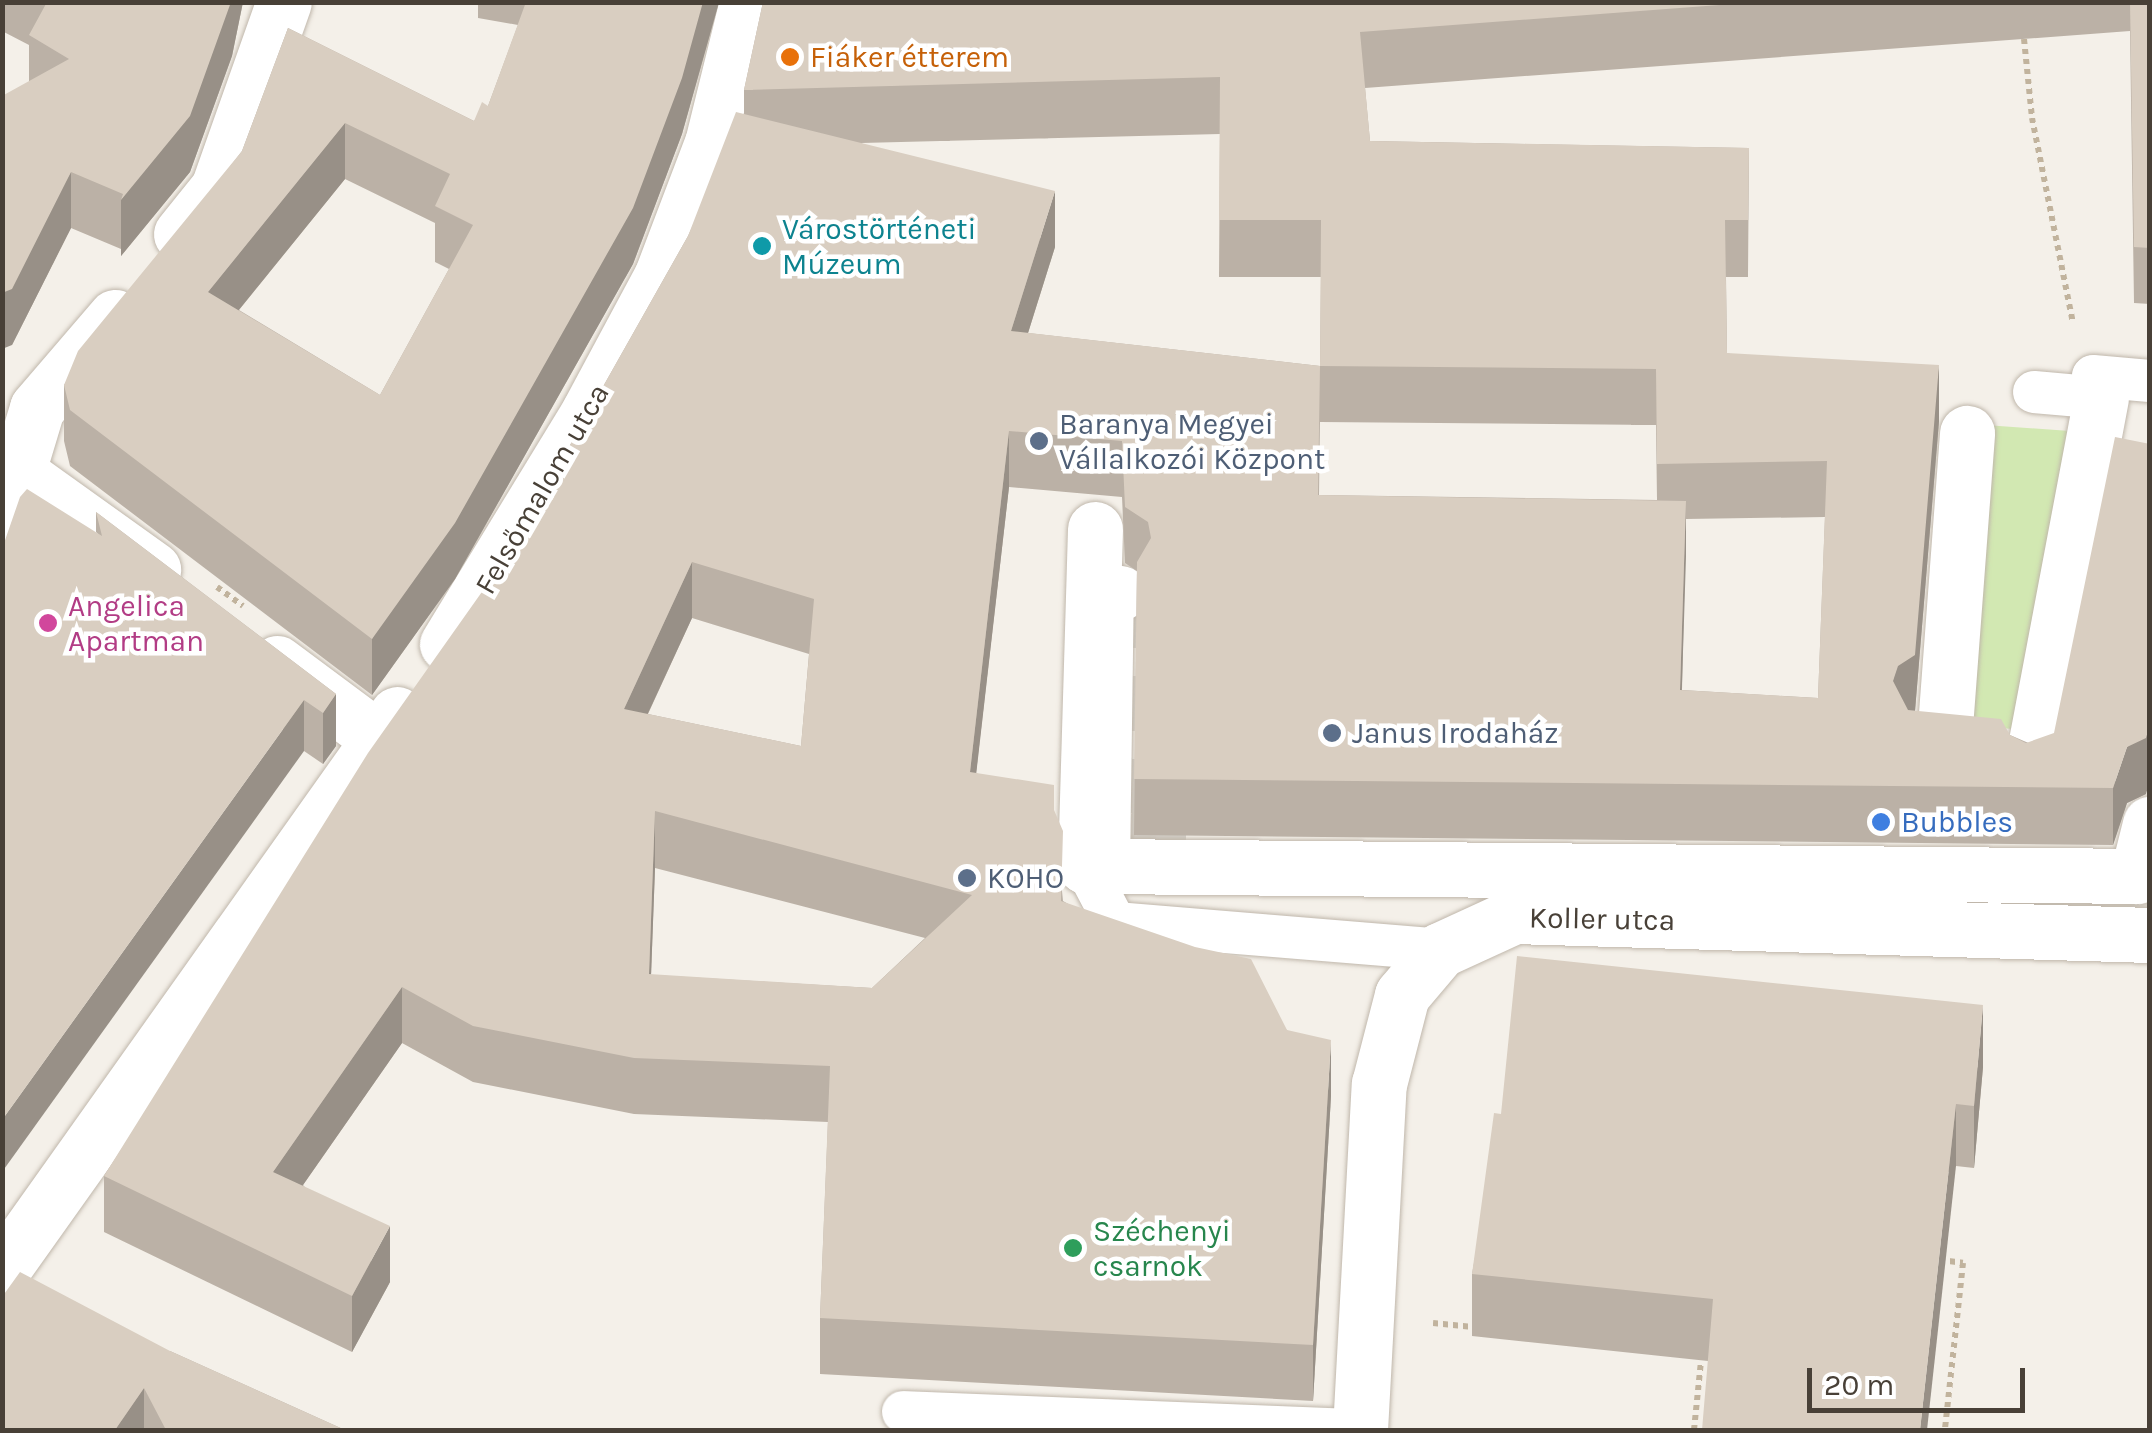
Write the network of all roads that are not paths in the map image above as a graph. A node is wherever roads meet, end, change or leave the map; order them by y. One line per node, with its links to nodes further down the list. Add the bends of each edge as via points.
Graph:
1 (284, 2): 6 (street, via 218,188 36,408)
2 (746, 2): 12 (street, Felsőmalom utca, via 712,143 661,277 482,596)
3 (2106, 377): 4 (lane); 5 (street, via 2033,757 1934,740)
4 (2034, 392)
5 (1967, 433)
6 (9, 463): 7 (street); 10 (street)
7 (2, 524)
8 (1095, 530): 14 (street)
9 (1120, 592): 14 (street, via 1106,592)
10 (204, 593)
11 (251, 627): 12 (street)
12 (379, 739): 18 (street, Felsőmalom utca)
13 (2150, 824): 14 (street, via 2138,876)
14 (1093, 866): 17 (lane, via 1115,923)
15 (2150, 880): 16 (street)
16 (2143, 935): 17 (street, Koller utca, via 1514,916)
17 (1440, 950): 21 (street, Koller utca, via 1402,995 1378,1084)
18 (2, 1270)
19 (903, 1412): 20 (lane)
20 (1344, 1430)
21 (1360, 1430)

